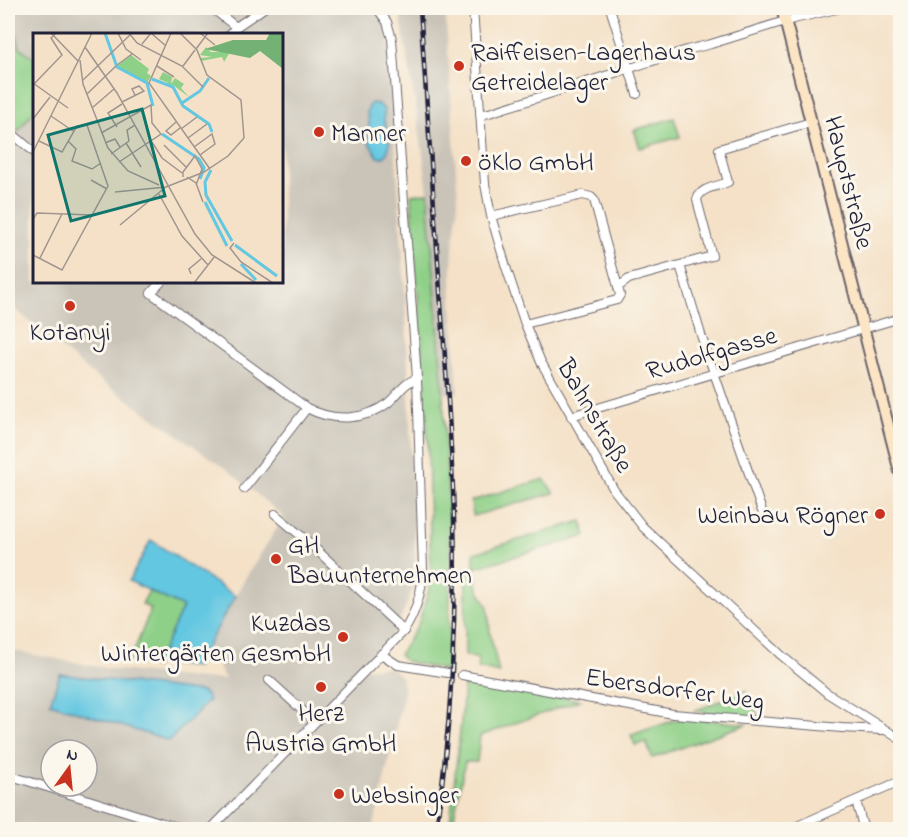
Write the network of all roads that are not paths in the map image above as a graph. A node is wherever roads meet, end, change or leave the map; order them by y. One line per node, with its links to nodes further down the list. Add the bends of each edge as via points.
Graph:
1 (212, 8): 9 (street)
2 (264, 8): 9 (street)
3 (377, 8): 25 (street, via 392,39)
4 (472, 8): 13 (street, Bahnstraße)
5 (610, 8): 11 (street)
6 (782, 8): 8 (main road, Hauptstraße)
7 (841, 8): 8 (street)
8 (785, 21): 11 (street); 14 (main road, Hauptstraße)
9 (236, 27): 10 (street)
10 (231, 33)
11 (630, 69): 12 (street); 13 (street)
12 (638, 94)
13 (480, 115): 17 (street, Bahnstraße)
14 (811, 122): 18 (street, via 719,149 728,182 704,190 697,200 712,256); 23 (main road, Hauptstraße)
15 (8, 130): 16 (street)
16 (33, 151)
17 (491, 216): 20 (street, via 583,195 591,197); 22 (street, Bahnstraße)
18 (681, 265): 20 (street, via 629,279); 24 (street)
19 (159, 284): 26 (street, via 151,293)
20 (618, 287): 22 (street, via 617,300)
21 (900, 318): 23 (street, Rudolfgasse)
22 (525, 324): 27 (street, Bahnstraße)
23 (864, 330): 24 (street, Rudolfgasse); 28 (main road, Hauptstraße)
24 (715, 373): 27 (street, Rudolfgasse); 31 (street)
25 (417, 378): 26 (street, via 377,410 356,417 326,416); 32 (street, via 423,570 416,608)
26 (307, 408): 29 (street)
27 (571, 416): 38 (street, Bahnstraße, via 614,489 643,528 781,655 827,693)
28 (900, 472)
29 (244, 489)
30 (274, 514): 32 (street)
31 (764, 514)
32 (404, 631): 33 (street)
33 (381, 654): 34 (street, via 398,665); 37 (street)
34 (448, 673)
35 (462, 675): 38 (street, Ebersdorfer Weg, via 673,714)
36 (269, 680): 37 (street)
37 (315, 722): 46 (street)
38 (884, 730): 39 (street, Bahnstraße)
39 (900, 740)
40 (8, 775): 43 (street)
41 (900, 781): 42 (street)
42 (856, 801): 47 (street); 48 (street)
43 (163, 823): 44 (street); 45 (street)
44 (174, 830)
45 (191, 830)
46 (210, 830)
47 (788, 830)
48 (864, 830)

